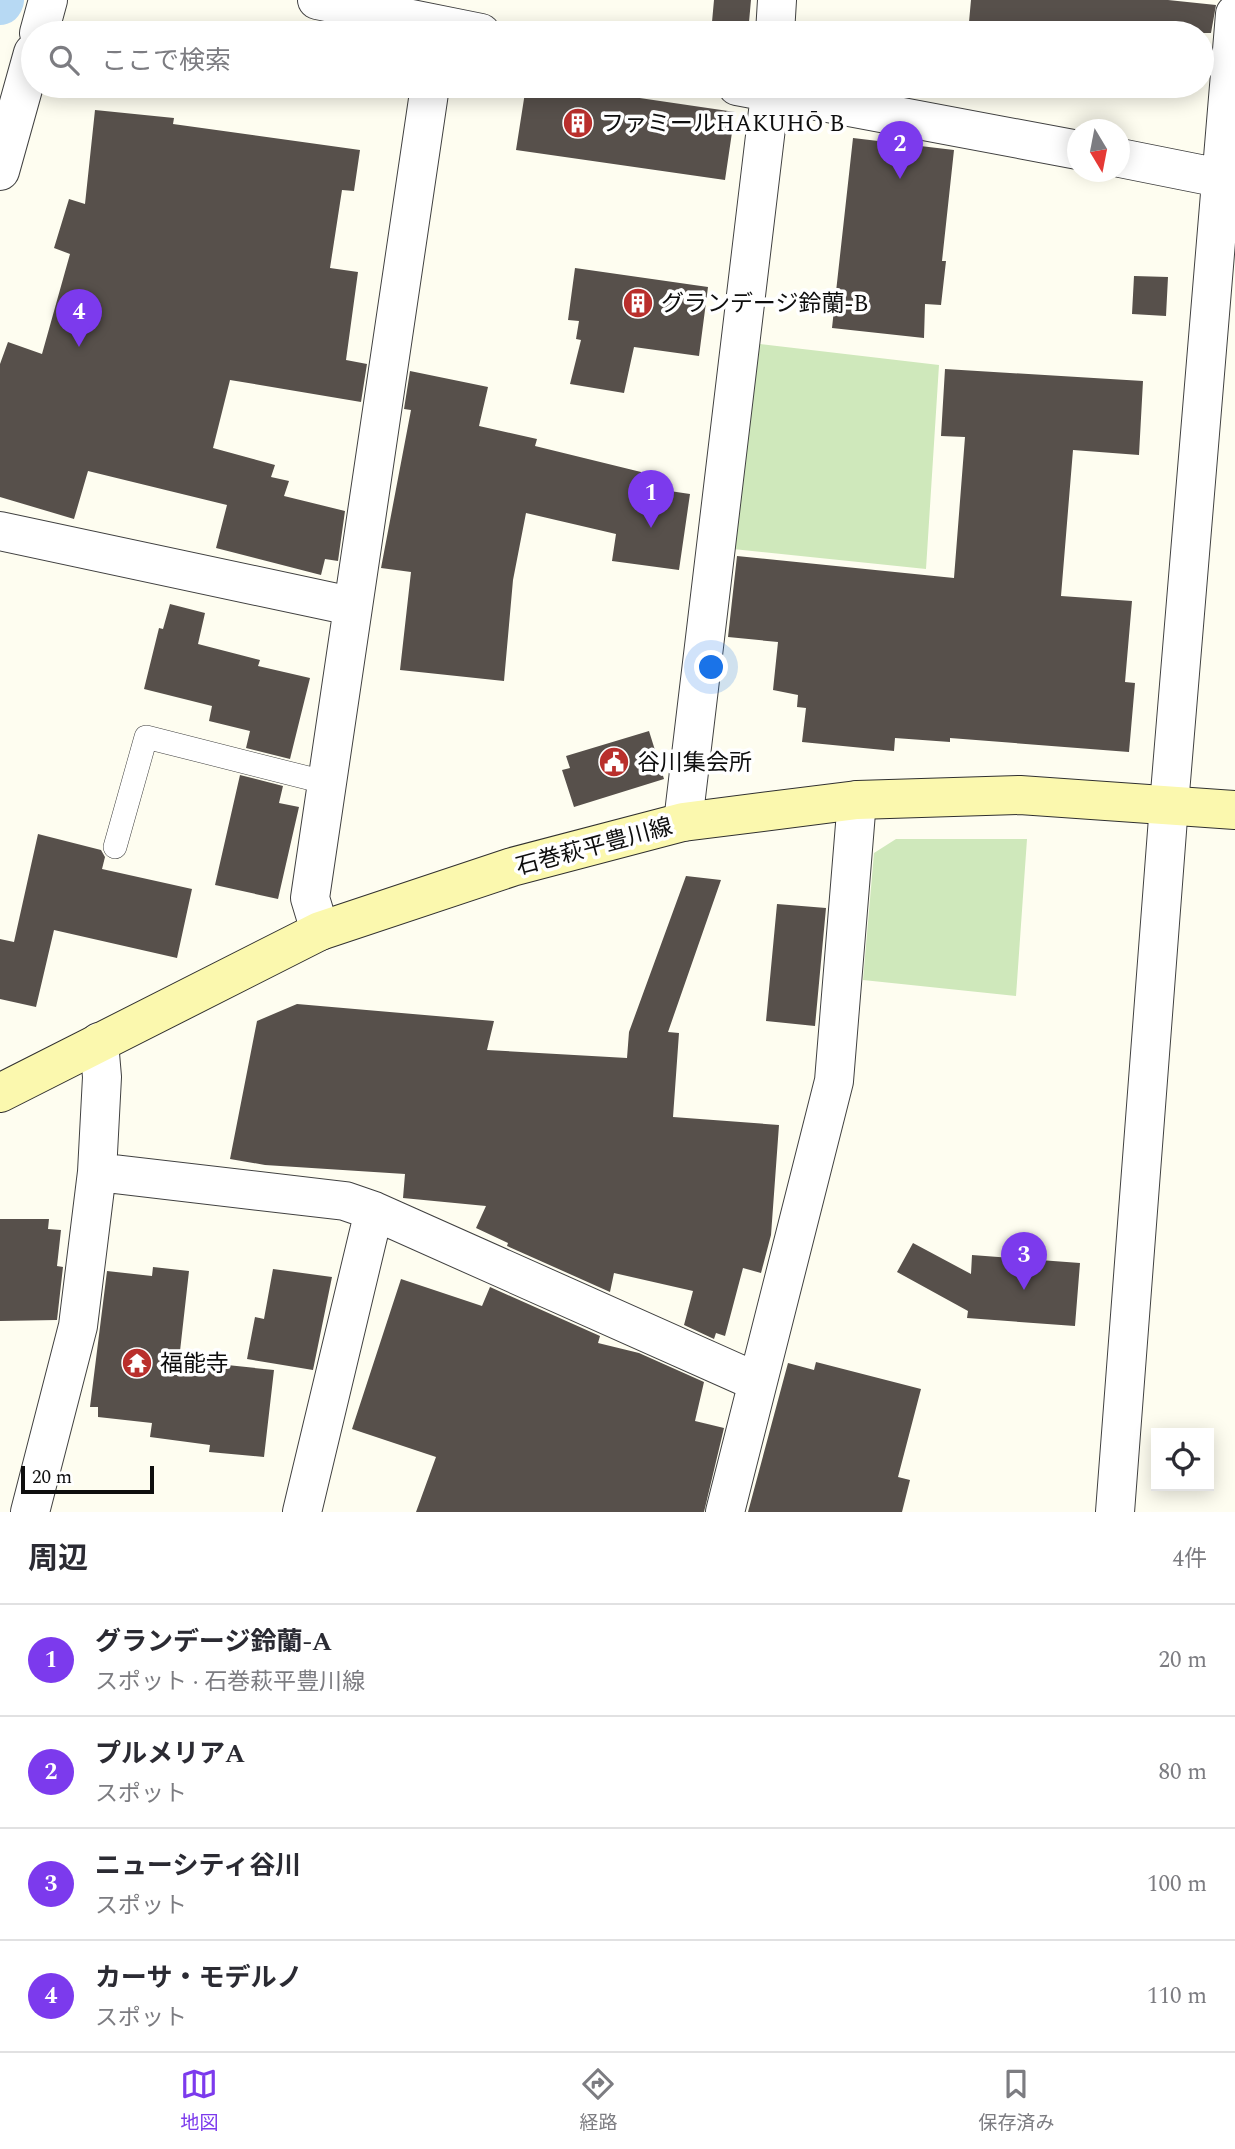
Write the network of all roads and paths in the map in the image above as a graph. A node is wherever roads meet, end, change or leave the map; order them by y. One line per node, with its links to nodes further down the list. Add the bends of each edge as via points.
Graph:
1 (48, 0): 6 (street)
2 (317, 0): 5 (street)
3 (777, 0): 7 (street)
4 (1235, 14): 15 (street)
5 (439, 19)
6 (42, 21)
7 (776, 21)
8 (21, 96): 14 (street)
9 (428, 98): 17 (street)
10 (759, 98): 22 (street)
11 (811, 98): 12 (street)
12 (1067, 148)
13 (1130, 160): 15 (street)
14 (0, 171)
15 (1220, 178): 20 (street)
16 (0, 531): 17 (street)
17 (351, 606): 18 (street)
18 (328, 783): 23 (lane, via 146,737); 24 (street, via 310,898)
19 (858, 800): 20 (main road, 石巻萩平豊川線, via 1020,795); 22 (main road, 石巻萩平豊川線); 29 (street, via 834,1081)
20 (1169, 804): 21 (main road, 石巻萩平豊川線); 33 (street)
21 (1235, 810)
22 (683, 822): 24 (main road, 石巻萩平豊川線, via 512,867)
23 (115, 847)
24 (320, 931): 25 (main road, 石巻萩平豊川線)
25 (99, 1042): 26 (main road, 石巻萩平豊川線); 27 (street, via 102,1077)
26 (0, 1093)
27 (97, 1172): 28 (street, via 345,1201); 30 (street, via 78,1326)
28 (374, 1211): 29 (street); 31 (street)
29 (757, 1382): 32 (street)
30 (30, 1512)
31 (302, 1512)
32 (725, 1512)
33 (1115, 1512)

